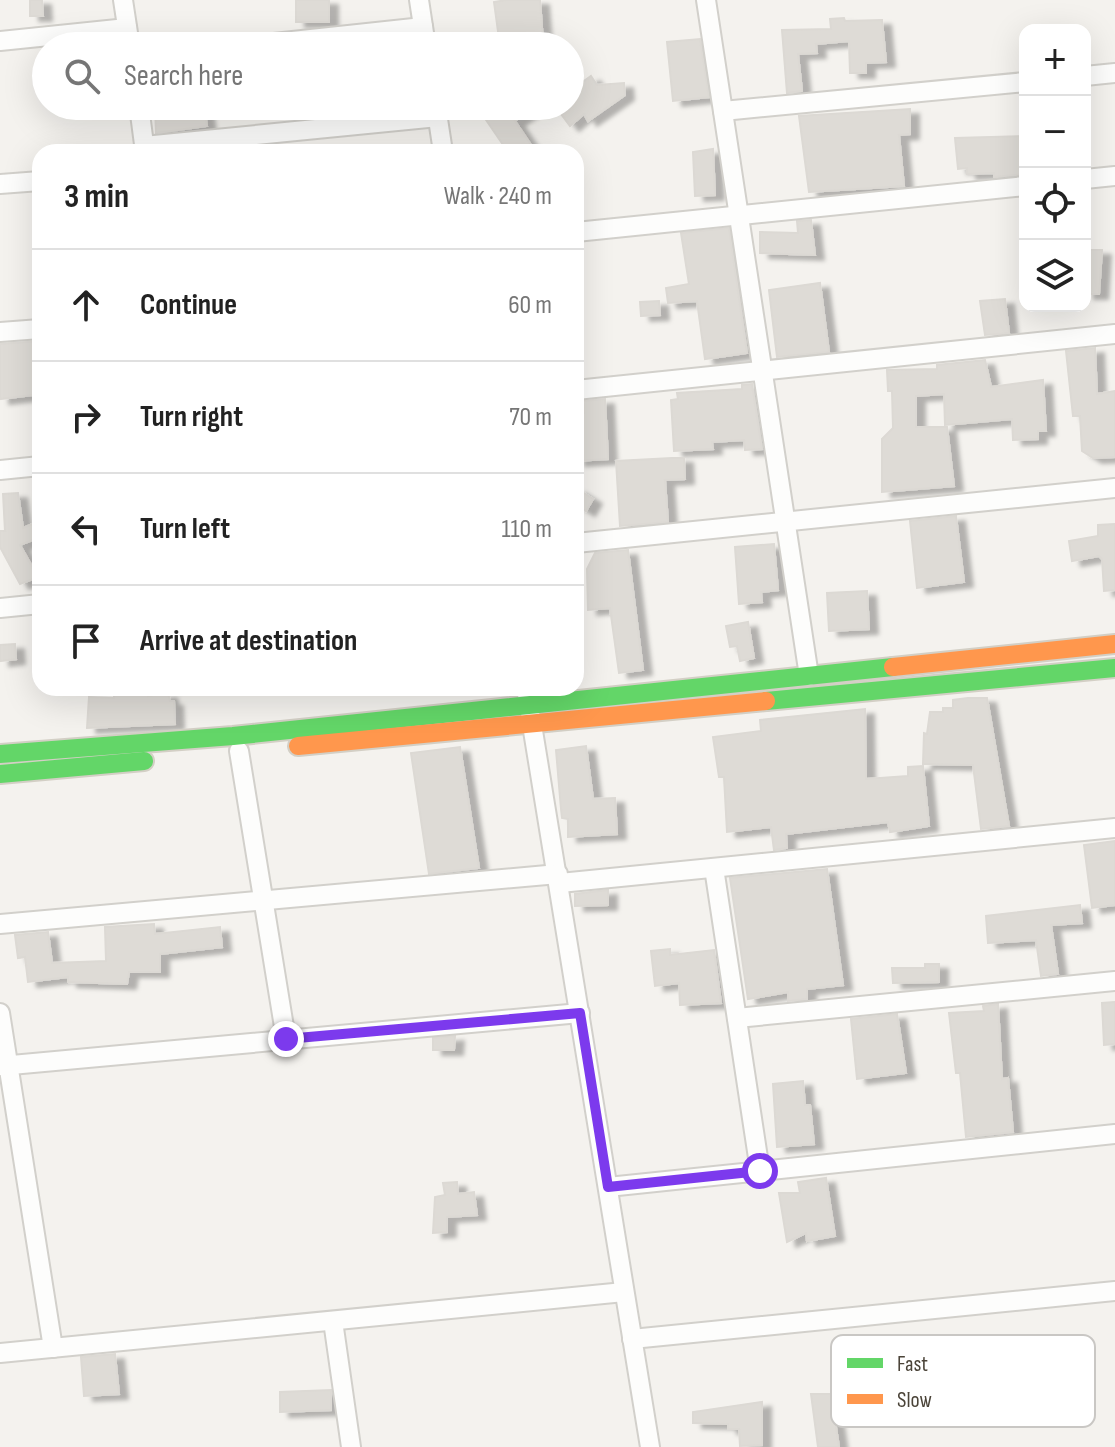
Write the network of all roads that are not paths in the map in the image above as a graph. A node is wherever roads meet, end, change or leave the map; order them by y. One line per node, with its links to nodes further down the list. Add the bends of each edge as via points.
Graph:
1 (123, 0): 5 (street)
2 (419, 0): 4 (street)
3 (706, 0): 13 (street)
4 (423, 27): 6 (street); 7 (street)
5 (128, 32)
6 (376, 32)
7 (424, 32)
8 (32, 40): 9 (street)
9 (0, 41)
10 (1115, 73): 11 (street)
11 (1091, 75)
12 (1019, 83): 13 (street)
13 (723, 111): 25 (street)
14 (141, 120): 17 (street)
15 (374, 120): 18 (street)
16 (438, 120): 19 (street)
17 (144, 144)
18 (184, 144)
19 (442, 144)
20 (1115, 176): 21 (street)
21 (1091, 178)
22 (32, 182): 23 (street)
23 (0, 184)
24 (1019, 187): 25 (street)
25 (739, 215): 26 (street); 30 (street)
26 (584, 231)
27 (32, 330): 28 (street)
28 (0, 332)
29 (1115, 334): 30 (street)
30 (761, 371): 31 (street); 35 (street)
31 (584, 389)
32 (32, 467): 33 (street)
33 (0, 470)
34 (1115, 488): 35 (street)
35 (784, 523): 36 (street); 42 (street)
36 (584, 542)
37 (32, 605): 38 (street)
38 (0, 608)
39 (1115, 644): 40 (street)
40 (956, 660): 42 (street); 43 (street)
41 (1115, 668): 43 (street)
42 (809, 676): 44 (street)
43 (961, 683): 47 (street)
44 (584, 691)
45 (520, 696): 49 (street, via 233,736)
46 (527, 696): 47 (street)
47 (530, 725): 48 (street); 53 (street)
48 (239, 751): 50 (street); 54 (street)
49 (0, 754)
50 (0, 774)
51 (1115, 828): 52 (street)
52 (714, 868): 53 (street); 59 (street)
53 (559, 879): 54 (street); 58 (street)
54 (264, 900): 55 (street); 60 (street)
55 (0, 924)
56 (1115, 981): 59 (street)
57 (0, 1013): 61 (street)
58 (580, 1013): 60 (street); 64 (street)
59 (737, 1018): 63 (street)
60 (286, 1039): 61 (street)
61 (4, 1065): 69 (street)
62 (1115, 1134): 63 (street)
63 (760, 1171): 64 (street)
64 (608, 1187): 66 (street)
65 (1115, 1291): 68 (street)
66 (624, 1292): 67 (street); 68 (street)
67 (333, 1321): 69 (street); 71 (street)
68 (632, 1339): 72 (street)
69 (53, 1348): 70 (street)
70 (0, 1353)
71 (351, 1447)
72 (650, 1447)

